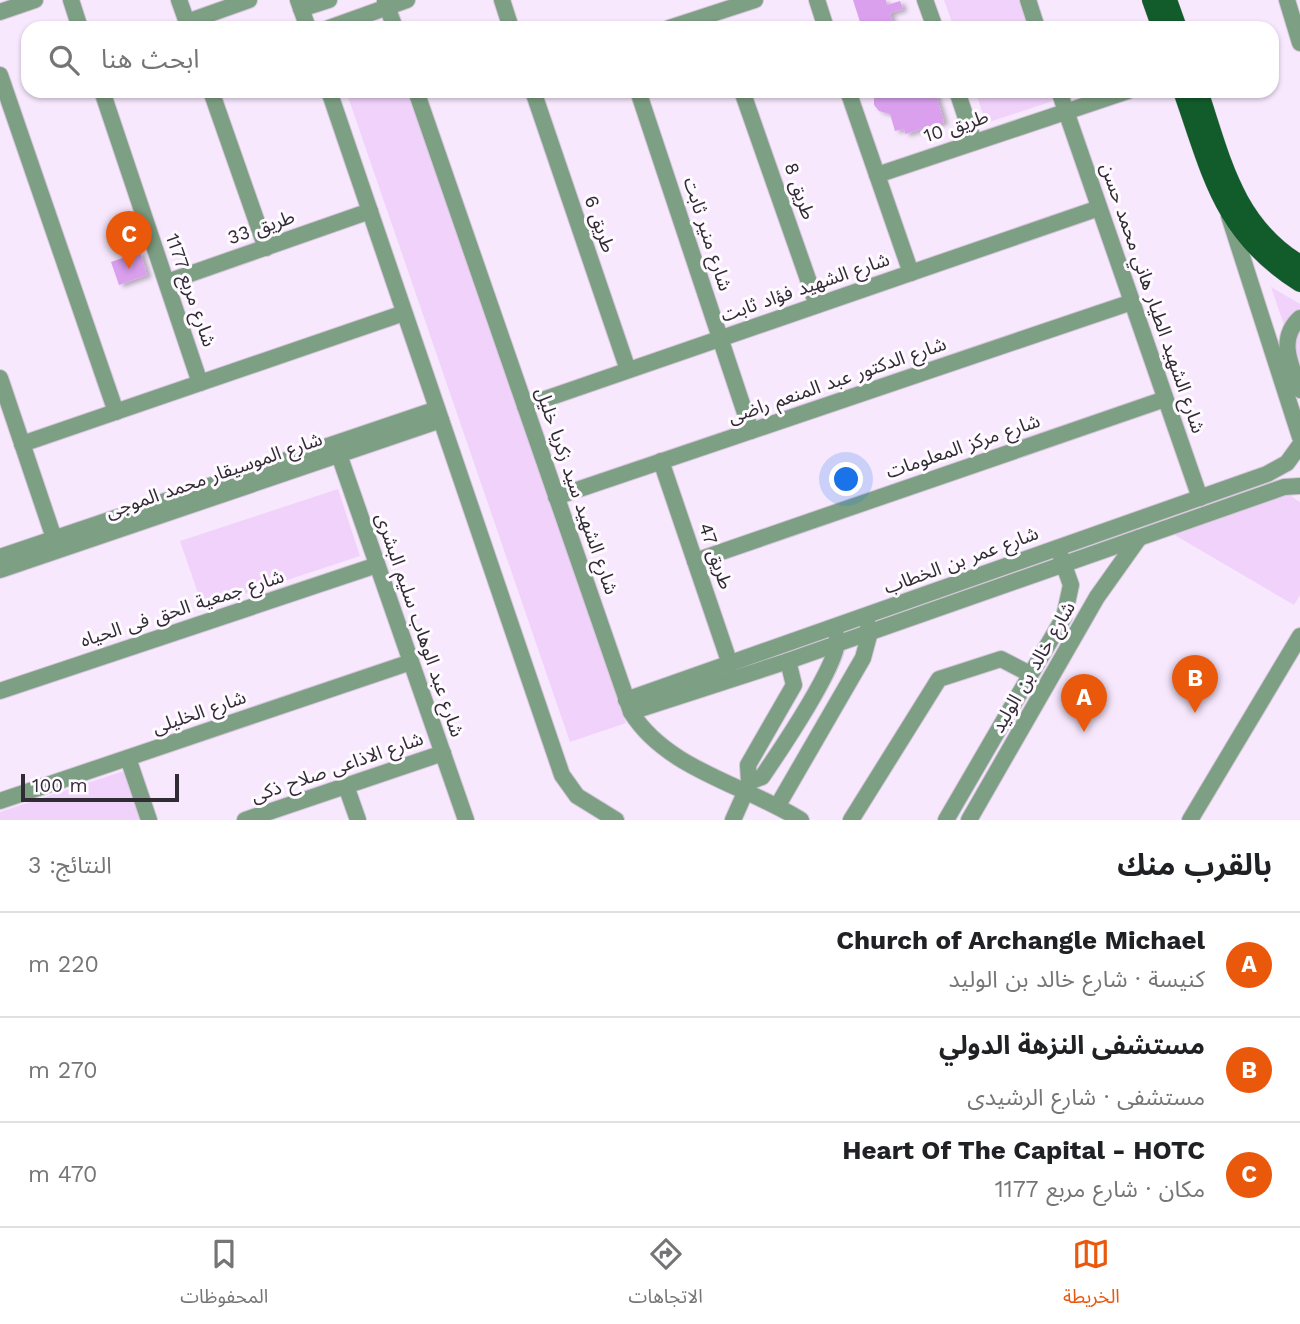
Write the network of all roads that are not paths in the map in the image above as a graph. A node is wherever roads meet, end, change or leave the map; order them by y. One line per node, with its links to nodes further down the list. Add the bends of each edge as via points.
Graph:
1 (35, 0): 17 (street)
2 (71, 0): 19 (street)
3 (179, 0): 20 (street)
4 (249, 0): 21 (street)
5 (329, 0): 15 (street)
6 (407, 0): 16 (street)
7 (502, 0): 25 (street)
8 (755, 0): 18 (street)
9 (817, 0): 26 (street)
10 (925, 0): 27 (street)
11 (1028, 0): 28 (street)
12 (1151, 0): 29 (main road)
13 (1168, 0): 30 (main road)
14 (1287, 0): 31 (street)
15 (299, 4): 22 (street)
16 (386, 4): 23 (street); 24 (street)
17 (0, 12)
18 (718, 20)
19 (78, 21)
20 (187, 21)
21 (198, 21)
22 (305, 21)
23 (346, 21)
24 (392, 21)
25 (509, 21)
26 (824, 21)
27 (932, 21)
28 (1035, 21)
29 (1158, 21)
30 (1176, 21)
31 (1300, 43)
32 (0, 75): 68 (street)
33 (104, 98): 55 (street, شارع مربع 1177)
34 (213, 98): 52 (street)
35 (331, 98): 51 (street)
36 (418, 98): 67 (street, شارع الشهيد سيد زكريا خليل)
37 (535, 98): 62 (street, طريق 6)
38 (640, 98): 61 (street, شارع منير ثابت)
39 (744, 98): 58 (street, طريق 8)
40 (850, 98): 48 (street)
41 (959, 98): 47 (street)
42 (1061, 98): 46 (street, شارع الشهيد الطيار هاني محمد حسن)
43 (1107, 98): 46 (street, طريق 10)
44 (1184, 98): 50 (main road)
45 (1201, 98): 53 (main road, via 1245,214 1274,247)
46 (1066, 112): 47 (street, طريق 10); 49 (street, شارع الشهيد الطيار هاني محمد حسن)
47 (974, 142): 48 (street, طريق 10)
48 (877, 174): 54 (street)
49 (1099, 208): 54 (street, شارع الشهيد فؤاد ثابت); 57 (street, شارع الشهيد الطيار هاني محمد حسن)
50 (1227, 210): 56 (main road, via 1255,249); 71 (street)
51 (370, 211): 52 (street, طريق 33); 59 (street)
52 (265, 248): 55 (street, طريق 33)
53 (1300, 264)
54 (911, 273): 58 (street, شارع الشهيد فؤاد ثابت)
55 (167, 282): 64 (street, شارع مربع 1177)
56 (1300, 283)
57 (1132, 302): 66 (street, شارع الشهيد الطيار هاني محمد حسن); 70 (street, شارع الدكتور عبد المنعم راضى)
58 (817, 305): 61 (street, شارع الشهيد فؤاد ثابت)
59 (404, 313): 64 (street); 69 (street)
60 (1300, 318): 65 (street, via 1287,341)
61 (720, 339): 62 (street, شارع الشهيد فؤاد ثابت); 70 (street, شارع منير ثابت)
62 (628, 370): 67 (street, شارع الشهيد فؤاد ثابت)
63 (0, 378): 72 (street)
64 (201, 383): 68 (street)
65 (1300, 390)
66 (1166, 399): 79 (street, شارع الشهيد الطيار هاني محمد حسن); 84 (street, شارع مركز المعلومات)
67 (525, 406): 78 (street, شارع الشهيد سيد زكريا خليل)
68 (116, 412): 72 (street)
69 (439, 415): 74 (street, شارع الموسيقار محمد الموجى); 111 (street, via 562,775 577,796)
70 (751, 431): 75 (street, شارع الدكتور عبد المنعم راضى)
71 (1300, 438)
72 (22, 444): 81 (street)
73 (1300, 445): 76 (street, شارع عمر بن الخطاب)
74 (337, 449): 81 (street, شارع الموسيقار محمد الموجى); 86 (street, شارع عبد الوهاب سليم البشرى)
75 (661, 461): 78 (street, شارع الدكتور عبد المنعم راضى); 84 (street, طريق 47)
76 (1277, 469): 77 (street); 79 (street, شارع عمر بن الخطاب)
77 (1292, 487): 80 (street, شارع عمر بن الخطاب)
78 (556, 497): 100 (street, شارع الشهيد سيد زكريا خليل)
79 (1200, 498): 82 (street, شارع عمر بن الخطاب)
80 (1139, 538): 85 (street, شارع عمر بن الخطاب); 89 (street, شارع خالد بن الوليد)
81 (56, 544): 83 (street, شارع الموسيقار محمد الموجى); 87 (street, شارع الموسيقار محمد الموجى)
82 (1057, 548): 85 (street, شارع خالد بن الوليد); 90 (street, شارع عمر بن الخطاب)
83 (0, 557)
84 (695, 561): 95 (street, طريق 47)
85 (1065, 564): 88 (street, شارع خالد بن الوليد); 90 (street, شارع عمر بن الخطاب)
86 (377, 565): 93 (street, شارع عبد الوهاب سليم البشرى); 98 (street, شارع جمعية الحق فى الحياه)
87 (0, 570)
88 (1070, 585): 89 (street, via 1085,586); 96 (street, شارع خالد بن الوليد, via 1064,617)
89 (1097, 597): 116 (street, شارع خالد بن الوليد)
90 (868, 625): 91 (street, شارع عمر بن الخطاب); 106 (street, via 863,658)
91 (837, 636): 94 (street, شارع عمر بن الخطاب); 95 (street, شارع عمر بن الخطاب); 99 (street)
92 (1300, 636): 117 (street)
93 (411, 662): 101 (street, شارع عبد الوهاب سليم البشرى); 102 (street, شارع الخليلى)
94 (788, 662): 97 (street); 100 (street, شارع عمر بن الخطاب)
95 (730, 664): 100 (street, شارع عمر بن الخطاب)
96 (1030, 674): 114 (street, via 1001,659 939,679); 115 (street, شارع خالد بن الوليد)
97 (794, 679): 99 (street, via 807,682); 104 (street, via 792,692 748,765)
98 (0, 691)
99 (816, 692): 104 (street, via 762,777)
100 (629, 706): 104 (street, شارع الشهيد سيد زكريا خليل, via 663,746)
101 (443, 754): 103 (street, شارع الاذاعى صلاح ذكى); 110 (street, شارع عبد الوهاب سليم البشرى)
102 (128, 758): 105 (street, شارع الخليلى); 108 (street)
103 (346, 786): 107 (street, شارع الاذاعى صلاح ذكى); 109 (street)
104 (748, 787): 106 (street, شارع الشهيد سيد زكريا خليل); 112 (street)
105 (0, 801)
106 (778, 805): 113 (street, شارع الشهيد سيد زكريا خليل)
107 (251, 819)
108 (149, 820)
109 (358, 820)
110 (466, 820)
111 (616, 820)
112 (733, 820)
113 (801, 820)
114 (851, 820)
115 (946, 820)
116 (969, 820)
117 (1189, 820)

